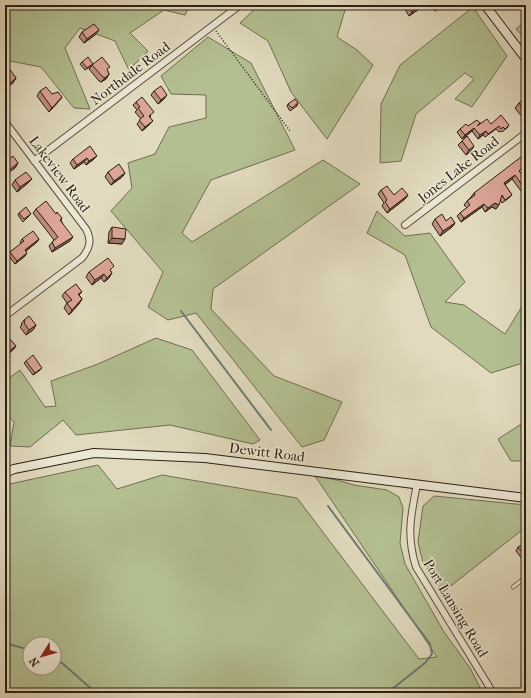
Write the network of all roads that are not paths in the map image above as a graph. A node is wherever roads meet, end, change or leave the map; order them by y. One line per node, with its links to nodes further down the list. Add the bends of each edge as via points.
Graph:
1 (240, 5): 6 (street, Northdale Road)
2 (485, 5): 3 (street)
3 (526, 59)
4 (5, 122): 6 (street, Lakeview Road)
5 (526, 133): 7 (street, Jones Lake Road)
6 (34, 161): 8 (street, Lakeview Road, via 86,229 90,244 82,258)
7 (405, 226)
8 (5, 316)
9 (5, 473): 10 (street, Dewitt Road, via 94,453 205,458)
10 (417, 484): 11 (street, Dewitt Road); 14 (street, Port Lansing Road, via 410,521 410,549 416,567)
11 (526, 498)
12 (526, 577): 13 (lane)
13 (513, 587)
14 (493, 693)

